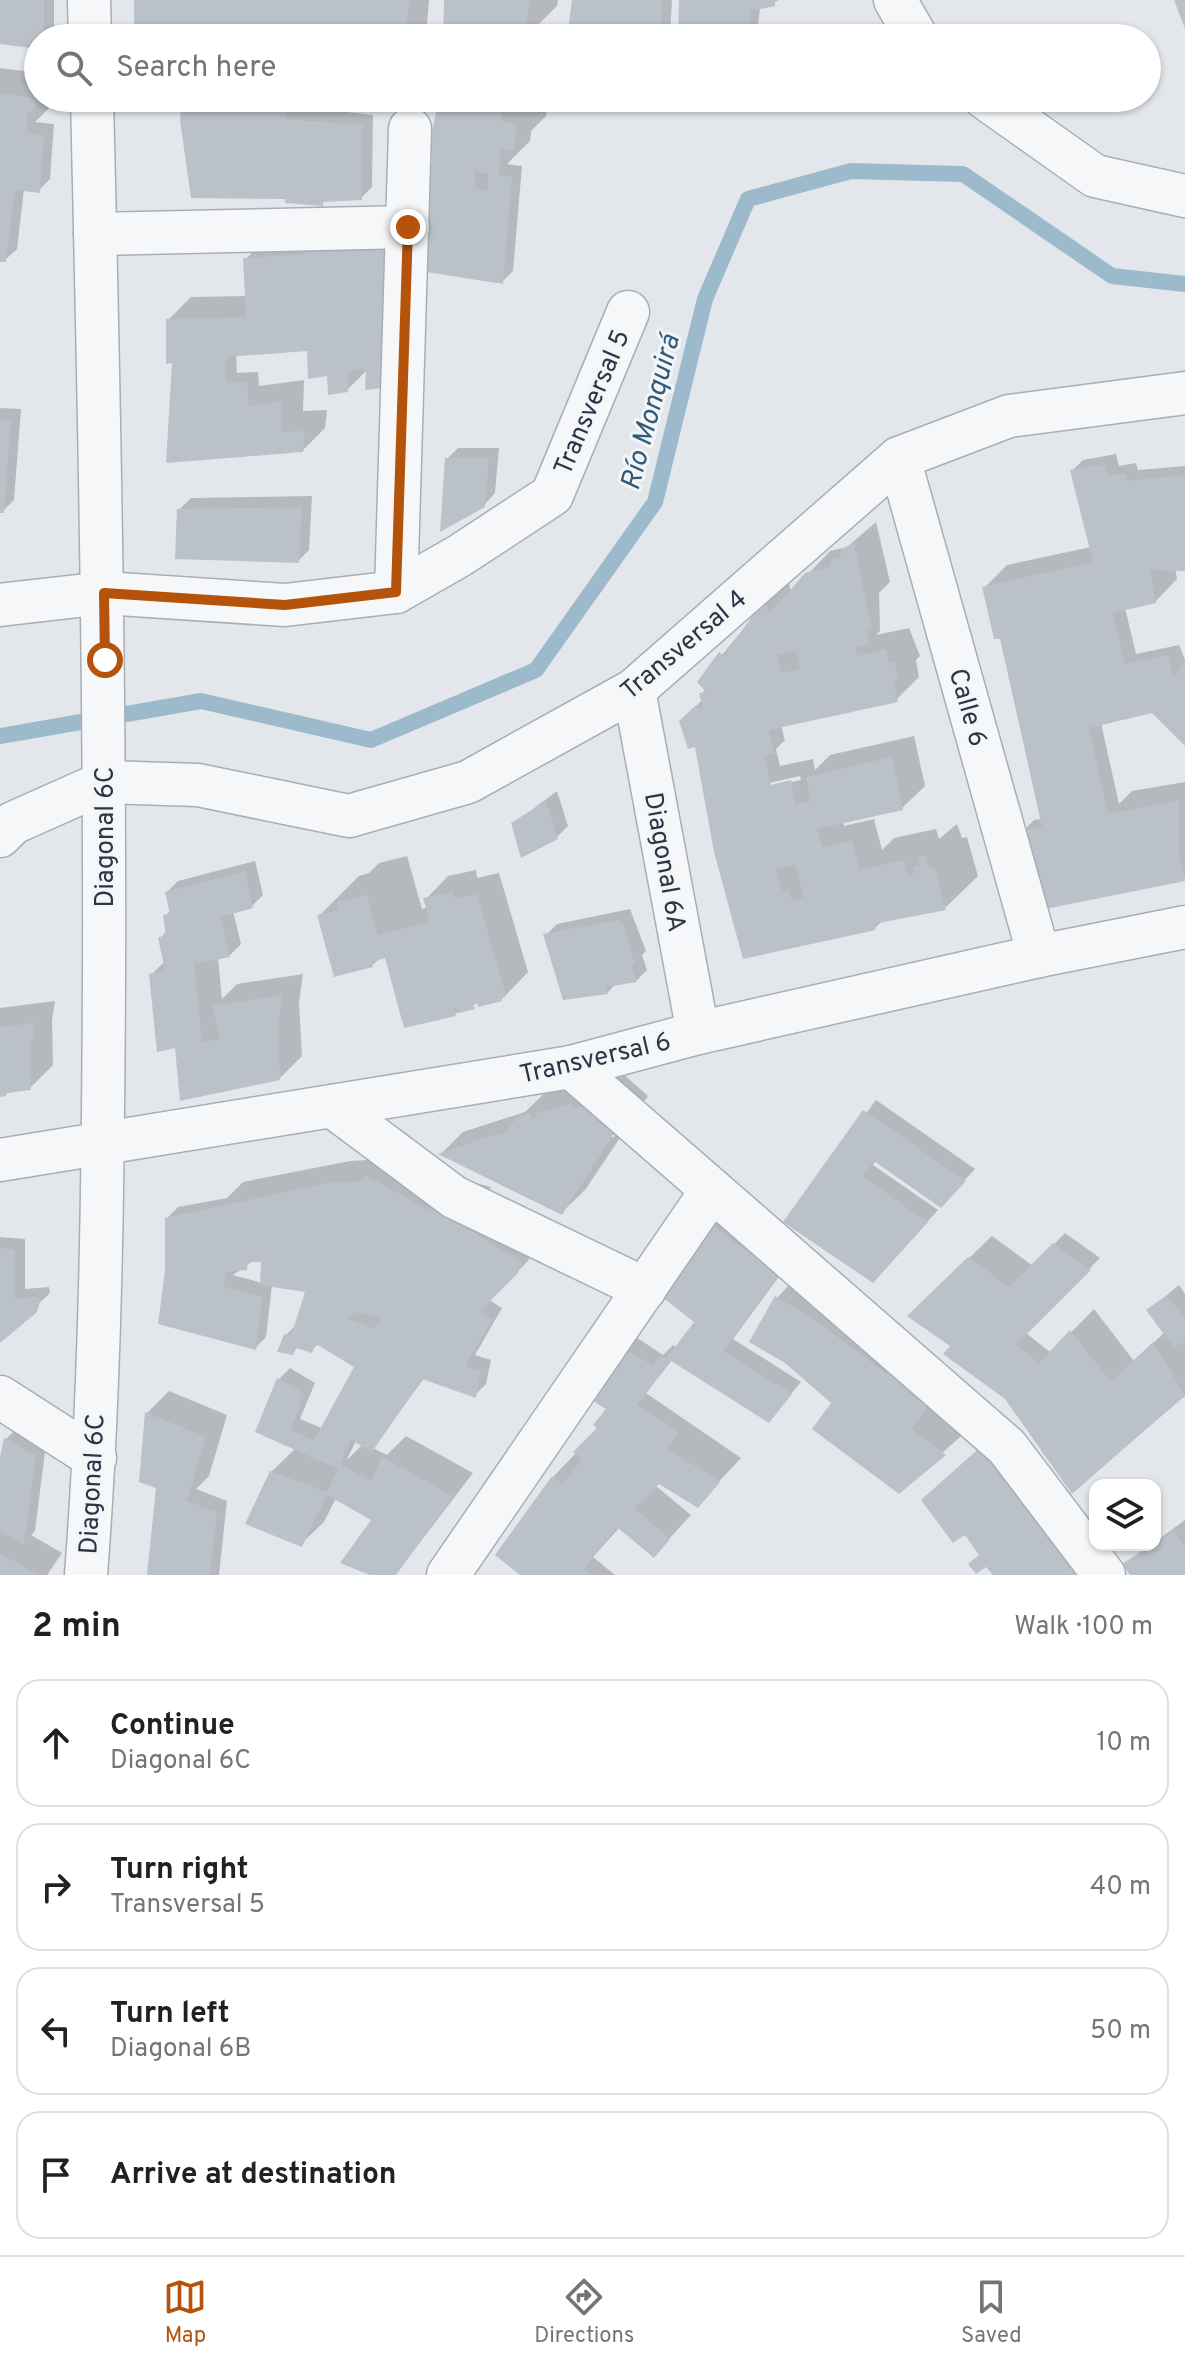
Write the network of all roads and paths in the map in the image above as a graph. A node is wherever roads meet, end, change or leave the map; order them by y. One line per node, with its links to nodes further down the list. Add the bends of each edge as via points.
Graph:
1 (89, 0): 3 (street)
2 (895, 0): 4 (street)
3 (90, 24)
4 (909, 24)
5 (92, 112): 10 (street, Diagonal 6C)
6 (1005, 112): 8 (street, via 1095,176)
7 (410, 129): 9 (street)
8 (1185, 196)
9 (408, 227): 10 (street); 14 (street)
10 (95, 234): 15 (street, Diagonal 6C)
11 (628, 312): 14 (street, Transversal 5, via 552,495)
12 (1185, 393): 13 (street, Transversal 4, via 1009,416)
13 (899, 458): 17 (street, Transversal 4); 21 (street, Calle 6)
14 (396, 592): 15 (street, Transversal 5, via 285,605)
15 (104, 593): 16 (street, Transversal 5); 18 (street, Diagonal 6C)
16 (0, 605)
17 (634, 690): 18 (street, Transversal 4, via 468,782 349,816 198,785); 22 (street, Diagonal 6A)
18 (105, 782): 19 (street, via 13,823); 25 (street, Diagonal 6C)
19 (0, 836)
20 (1185, 927): 21 (street, Transversal 6)
21 (1039, 956): 22 (street, Transversal 6)
22 (698, 1033): 23 (street, Transversal 6)
23 (571, 1067): 24 (street, Transversal 6); 27 (street)
24 (332, 1106): 25 (street, Transversal 6); 28 (street, via 454,1197)
25 (103, 1143): 26 (street, Transversal 6); 30 (street, Diagonal 6C)
26 (0, 1160)
27 (712, 1190): 28 (street); 33 (street, via 1007,1447)
28 (645, 1289): 32 (street)
29 (0, 1397): 30 (street)
30 (95, 1458): 31 (street, Diagonal 6C)
31 (86, 1575)
32 (448, 1575)
33 (1104, 1575)

